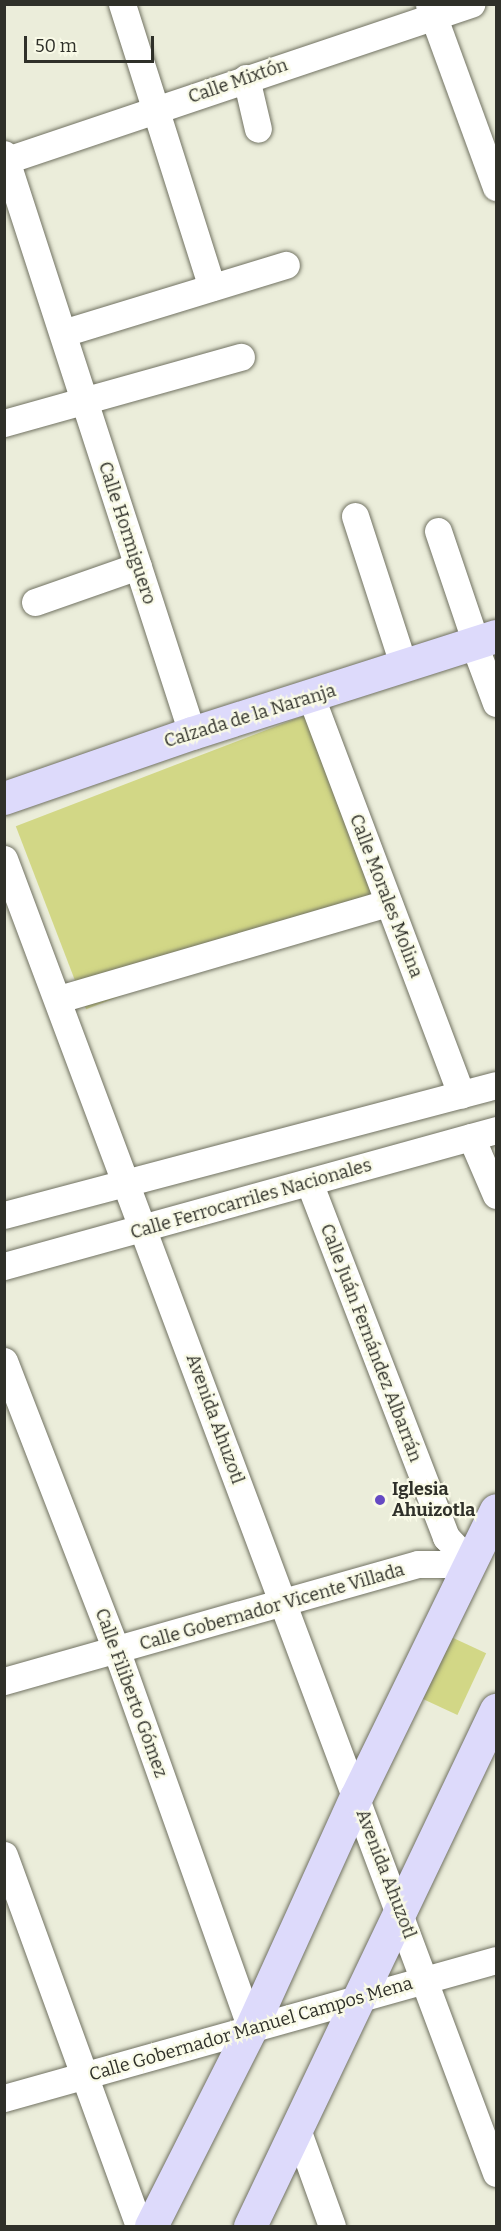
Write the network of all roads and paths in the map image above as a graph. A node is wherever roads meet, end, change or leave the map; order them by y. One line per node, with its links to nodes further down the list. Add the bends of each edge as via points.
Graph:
1 (122, 4): 5 (street)
2 (471, 4): 3 (street, Calle Mixtón)
3 (431, 10): 4 (street, Calle Mixtón); 8 (street)
4 (246, 78): 5 (street, Calle Mixtón); 6 (street)
5 (154, 110): 7 (street, Calle Mixtón); 10 (street)
6 (258, 129)
7 (6, 157): 11 (street, Calle Hormiguero)
8 (496, 187)
9 (286, 265): 10 (street)
10 (212, 287): 11 (street)
11 (63, 333): 13 (street, Calle Hormiguero)
12 (241, 357): 13 (street)
13 (84, 399): 14 (street); 17 (street, Calle Hormiguero)
14 (4, 423)
15 (355, 516): 20 (street)
16 (438, 531): 19 (street)
17 (138, 566): 18 (street); 23 (street, Calle Hormiguero)
18 (35, 602)
19 (482, 641): 20 (main road, Calzada de la Naranja); 22 (street)
20 (404, 667): 21 (main road, Calzada de la Naranja)
21 (311, 697): 23 (main road, Calzada de la Naranja); 26 (street, Calle Morales Molina)
22 (496, 703)
23 (192, 733): 24 (main road, Calzada de la Naranja)
24 (4, 798)
25 (4, 859): 27 (street, Avenida Ahuzotl)
26 (388, 903): 27 (street); 29 (street, Calle Morales Molina)
27 (59, 999): 32 (street, Avenida Ahuzotl)
28 (496, 1085): 29 (street)
29 (461, 1095): 32 (street)
30 (484, 1134): 31 (street, Calle Ferrocarriles Nacionales); 33 (street)
31 (309, 1182): 35 (street, Calle Ferrocarriles Nacionales); 39 (street, Calle Juán Fernández Albarrán, via 446,1537)
32 (127, 1183): 34 (street); 35 (street, Avenida Ahuzotl)
33 (496, 1195)
34 (4, 1215)
35 (144, 1229): 36 (street, Calle Ferrocarriles Nacionales); 40 (street, Avenida Ahuzotl)
36 (4, 1266)
37 (4, 1361): 41 (street, Calle Filiberto Gómez)
38 (496, 1510): 39 (main road)
39 (471, 1564): 40 (street, Calle Gobernador Vicente Villada, via 418,1564); 44 (main road)
40 (284, 1604): 41 (street, Calle Gobernador Vicente Villada); 44 (street, Avenida Ahuzotl)
41 (117, 1652): 42 (street, Calle Gobernador Vicente Villada); 50 (street, Calle Filiberto Gómez)
42 (4, 1681)
43 (496, 1710): 46 (main road)
44 (357, 1797): 46 (street, Avenida Ahuzotl); 50 (main road)
45 (4, 1855): 51 (street)
46 (399, 1910): 48 (street, Avenida Ahuzotl); 49 (main road)
47 (496, 1960): 48 (street, Calle Gobernador Manuel Campos Mena)
48 (426, 1979): 49 (street, Calle Gobernador Manuel Campos Mena); 54 (street, Avenida Ahuzotl)
49 (357, 1996): 50 (street, Calle Gobernador Manuel Campos Mena); 53 (main road)
50 (251, 2028): 51 (street, Calle Gobernador Manuel Campos Mena); 56 (main road)
51 (86, 2076): 52 (street, Calle Gobernador Manuel Campos Mena); 55 (street)
52 (4, 2098)
53 (297, 2129): 57 (main road); 58 (street)
54 (496, 2173)
55 (139, 2226)
56 (151, 2226)
57 (250, 2226)
58 (332, 2226)

